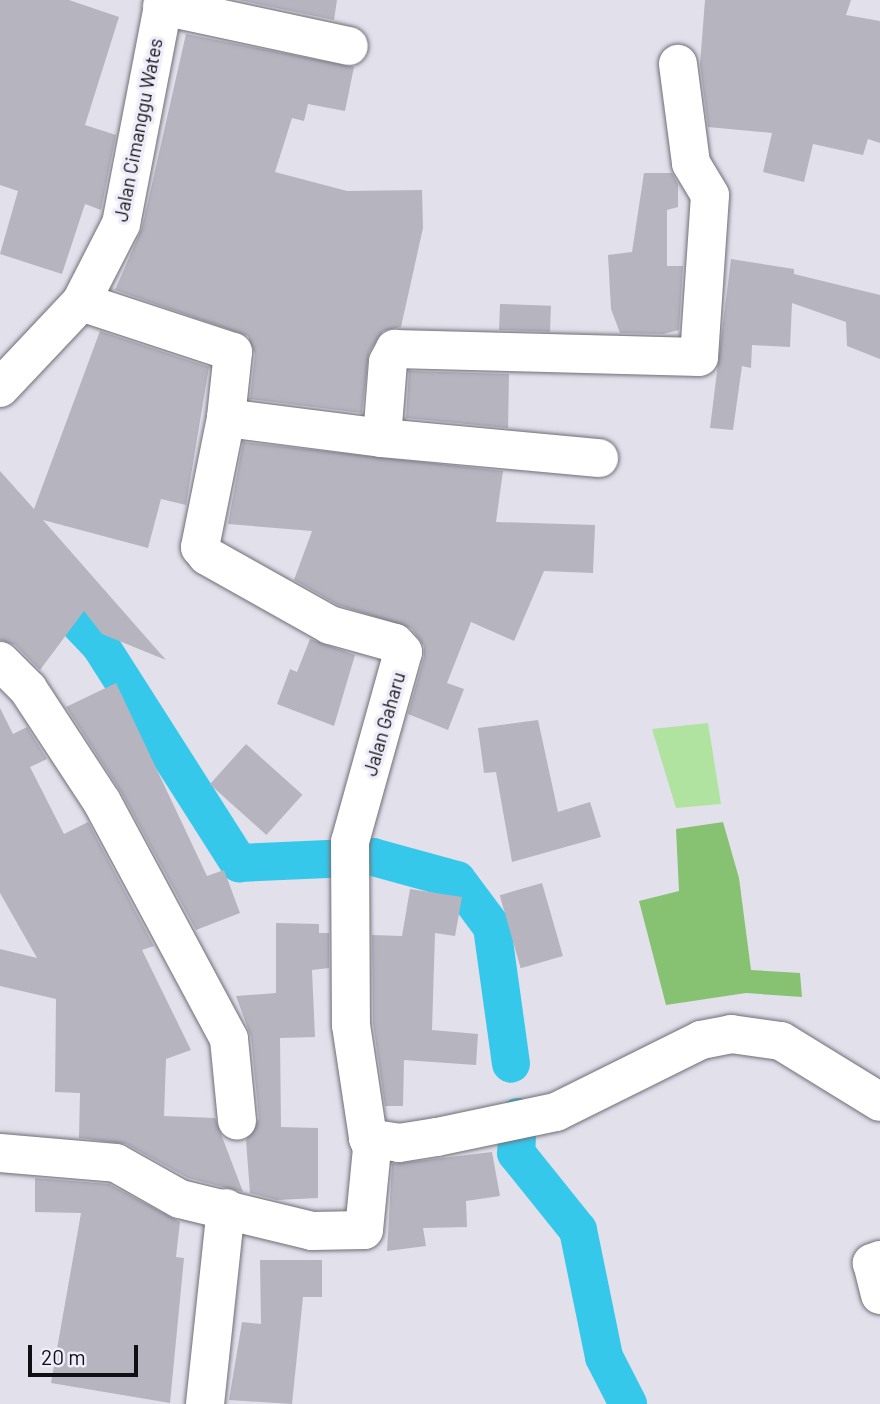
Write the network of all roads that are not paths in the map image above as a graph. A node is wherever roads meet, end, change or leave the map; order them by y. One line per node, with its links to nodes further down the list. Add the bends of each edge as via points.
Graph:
1 (163, 3): 2 (street); 4 (street, Jalan Cimanggu Wates, via 121,224)
2 (349, 46)
3 (678, 64): 7 (street, via 691,163 710,195 699,356 395,349 388,362)
4 (81, 302): 5 (street, Jalan Cimanggu Wates); 6 (street, Jalan Gaharu, via 233,352)
5 (0, 388)
6 (226, 418): 7 (street); 12 (street, Jalan Gaharu, via 200,547 330,625 394,643 403,652 350,842 351,1024)
7 (382, 438): 8 (street)
8 (599, 458)
9 (0, 661): 11 (street, via 28,689 102,802 229,1039)
10 (880, 1102): 12 (street, via 781,1041 731,1034 701,1040 556,1112 437,1138 399,1143)
11 (237, 1121)
12 (368, 1138): 14 (street, via 372,1148 364,1230 312,1231)
13 (0, 1153): 14 (street, via 116,1163 180,1199)
14 (226, 1208): 17 (street)
15 (880, 1260): 16 (street, via 872,1263)
16 (880, 1295)
17 (205, 1404)

